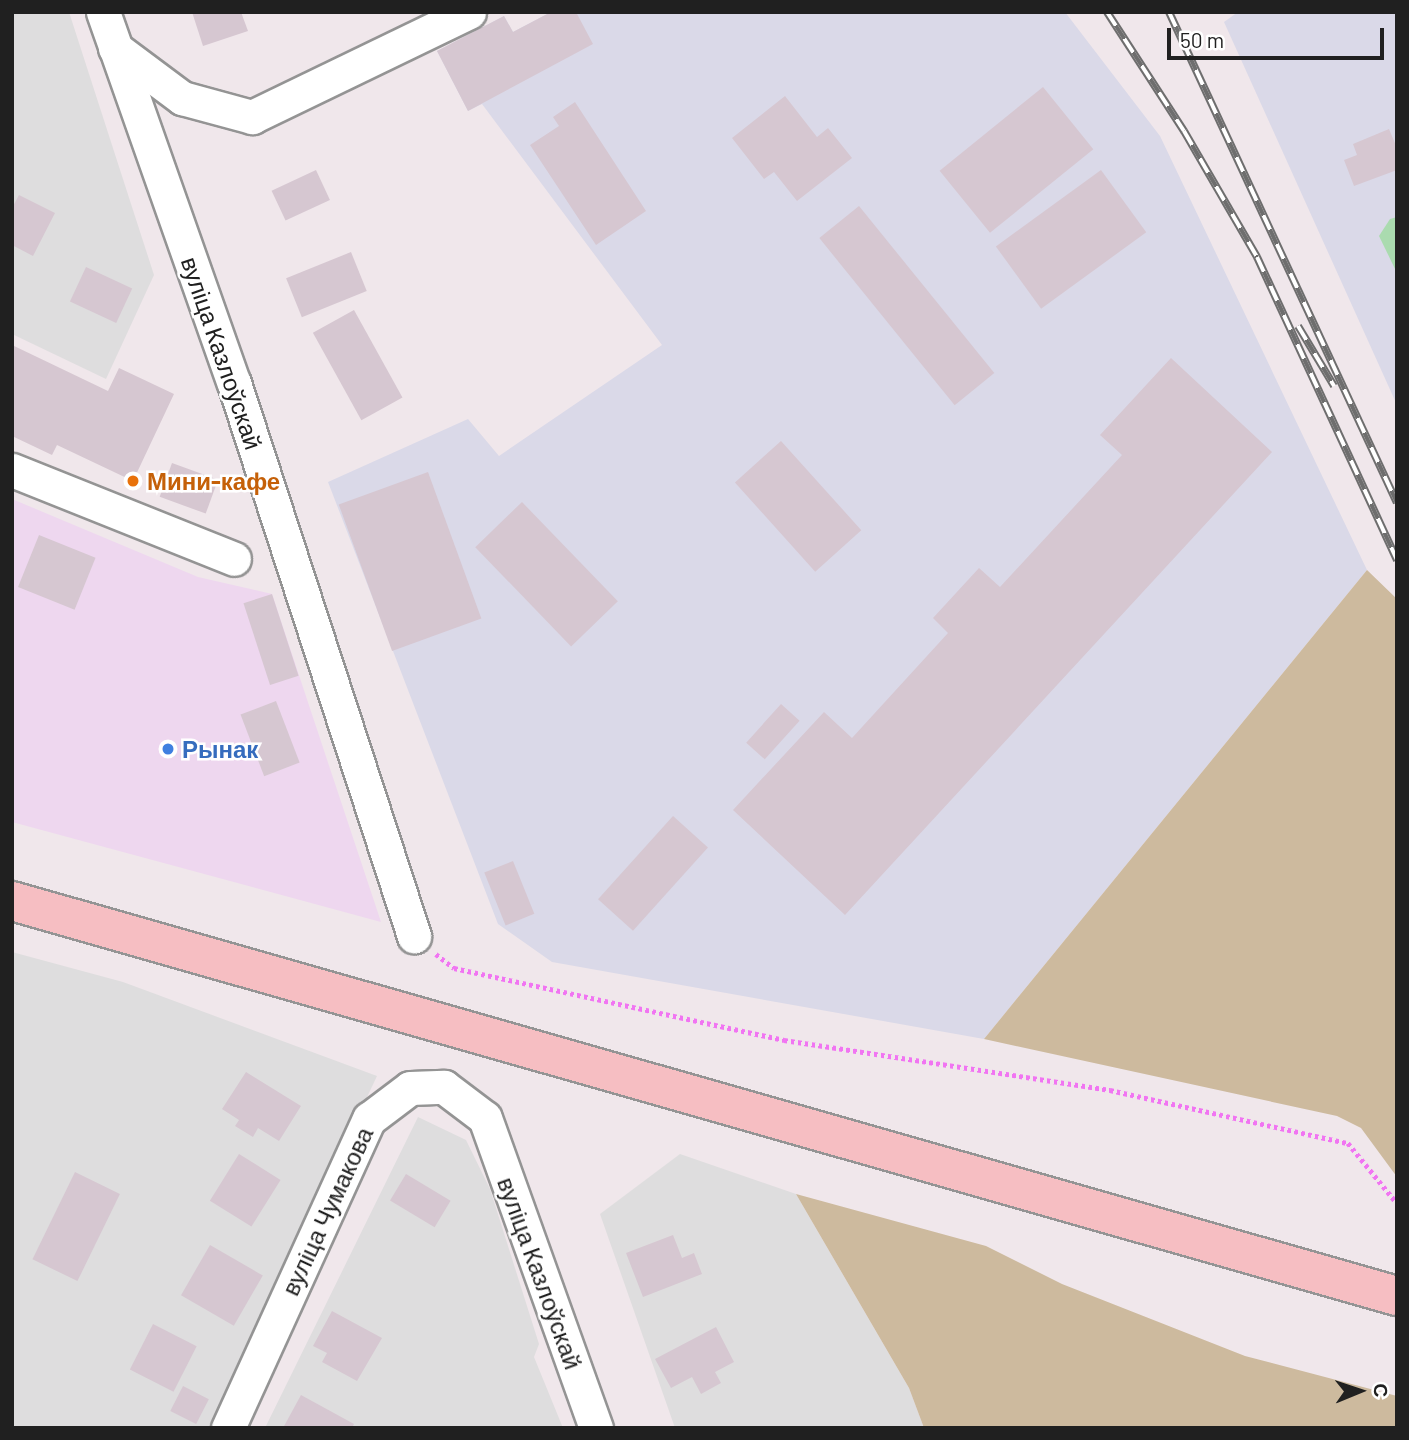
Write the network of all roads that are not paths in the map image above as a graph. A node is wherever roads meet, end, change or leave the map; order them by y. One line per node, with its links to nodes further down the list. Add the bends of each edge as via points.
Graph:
1 (103, 12): 3 (street, вуліца Казлоўскай)
2 (469, 12): 3 (street, via 252,117 182,98)
3 (115, 48): 7 (street, вуліца Казлоўскай, via 234,383)
4 (12, 470): 5 (street)
5 (234, 559)
6 (12, 901): 9 (main road)
7 (414, 936)
8 (485, 1118): 10 (street, вуліца Чумакова, via 443,1087 410,1088 369,1119); 11 (street, вуліца Казлоўскай)
9 (1397, 1296)
10 (228, 1428)
11 (596, 1428)

